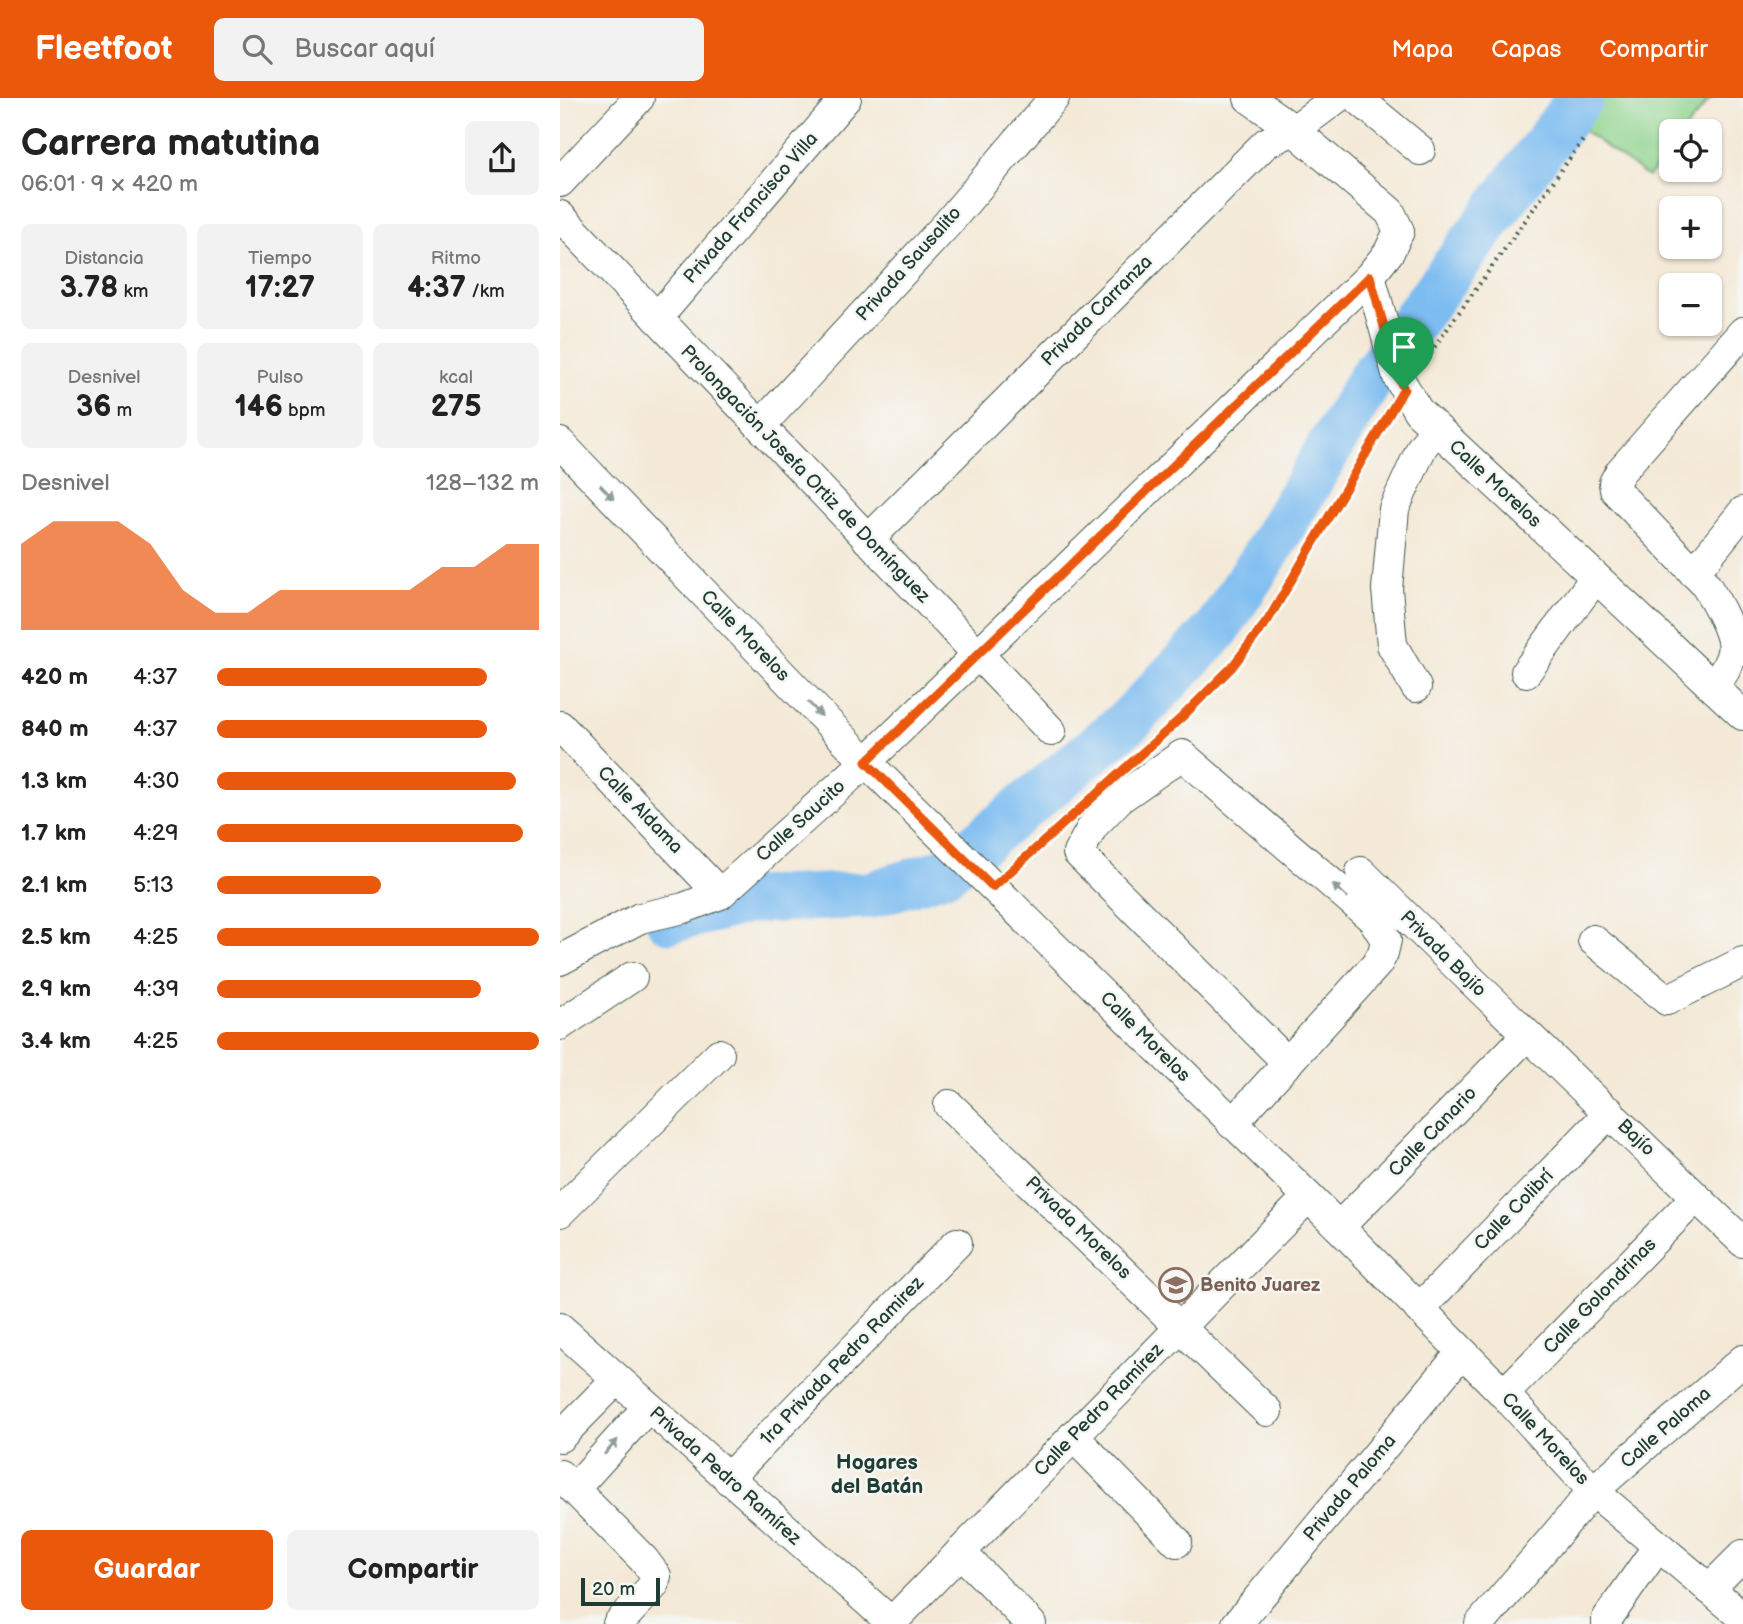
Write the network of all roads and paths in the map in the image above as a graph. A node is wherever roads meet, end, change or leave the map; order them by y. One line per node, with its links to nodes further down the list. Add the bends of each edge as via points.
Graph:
1 (639, 98): 10 (street)
2 (846, 98): 13 (street, Privada Francisco Villa)
3 (1054, 98): 16 (street, Privada Sausalito, via 947,224)
4 (1249, 98): 7 (street)
5 (1337, 98): 7 (street, Privada Carranza)
6 (1357, 98): 9 (street)
7 (1294, 131): 12 (street, via 1390,212 1399,230); 20 (street, Privada Carranza, via 1266,143)
8 (1583, 140): 15 (path)
9 (1420, 150)
10 (560, 182)
11 (560, 216): 13 (street, Prolongación Josefa Ortiz de Domínguez)
12 (1370, 276): 15 (street, Calle Morelos); 23 (street, Calle Saucito)
13 (657, 318): 16 (street, Prolongación Josefa Ortiz de Domínguez)
14 (1743, 332): 21 (street, via 1614,483 1615,490)
15 (1401, 383): 17 (street, Calle Morelos); 30 (path, via 1268,620)
16 (760, 426): 20 (street, Prolongación Josefa Ortiz de Domínguez)
17 (1436, 429): 22 (street, Calle Morelos); 25 (street, via 1422,447 1394,509 1387,590 1392,646)
18 (560, 443): 31 (street, Calle Morelos, one-way to 31)
19 (1743, 512): 21 (street)
20 (868, 540): 23 (street, Prolongación Josefa Ortiz de Domínguez)
21 (1694, 573): 26 (street, via 1712,595 1732,638 1732,656)
22 (1594, 578): 24 (street); 26 (street, Calle Morelos)
23 (977, 654): 29 (street, Prolongación Josefa Ortiz de Domínguez); 31 (street, Calle Saucito)
24 (1526, 672)
25 (1416, 688)
26 (1714, 688): 27 (street, Calle Morelos)
27 (1743, 715)
28 (560, 726): 35 (street, Calle Aldama)
29 (1051, 731)
30 (1172, 745): 43 (street, via 1093,826 1078,853); 43 (street, one-way to 30, via 1377,964 1386,940 1373,919)
31 (866, 762): 34 (street, Calle Morelos); 35 (street, Calle Saucito)
32 (1063, 825): 34 (path)
33 (1361, 872): 41 (street, Privada Bajío)
34 (988, 882): 46 (street, Calle Morelos)
35 (720, 894): 37 (street, Calle Saucito, via 640,918)
36 (1593, 940): 38 (street, via 1667,1000)
37 (560, 960)
38 (1743, 962)
39 (632, 977): 40 (street)
40 (560, 1025)
41 (1526, 1036): 45 (street, Bajío); 50 (street, Calle Canario)
42 (719, 1054): 49 (street)
43 (1288, 1063): 46 (street)
44 (949, 1105): 54 (street, Privada Morelos)
45 (1609, 1112): 48 (street, Bajío); 53 (street, Calle Colibrí)
46 (1232, 1124): 47 (street, Calle Morelos)
47 (1307, 1197): 50 (street, Calle Morelos); 54 (street, Calle Pedro Ramírez)
48 (1696, 1197): 51 (street, Bajío); 59 (street, Calle Golondrinas)
49 (560, 1212)
50 (1339, 1227): 53 (street, Calle Morelos)
51 (1743, 1242)
52 (957, 1243): 64 (street, 1ra Privada Pedro Ramirez)
53 (1419, 1308): 56 (street, Calle Morelos)
54 (1181, 1326): 61 (street, Privada Morelos); 62 (street, Calle Pedro Ramírez)
55 (560, 1328): 58 (street, Privada Pedro Ramírez)
56 (1462, 1352): 59 (street, Calle Morelos); 76 (street, Privada Paloma)
57 (1743, 1360): 66 (street, Calle Paloma)
58 (617, 1379): 60 (street, Privada Pedro Ramírez); 63 (street)
59 (1504, 1394): 66 (street, Calle Morelos)
60 (648, 1407): 64 (street, Privada Pedro Ramírez); 65 (street, one-way to 60)
61 (1267, 1411)
62 (1073, 1436): 67 (street); 69 (street, Calle Pedro Ramírez)
63 (560, 1437)
64 (729, 1480): 73 (street, Privada Pedro Ramírez)
65 (567, 1481): 74 (street, via 656,1576 653,1586)
66 (1593, 1491): 68 (street, Calle Morelos); 77 (street, Calle Paloma)
67 (1177, 1542)
68 (1658, 1546): 71 (street, Calle Morelos); 78 (street)
69 (960, 1552): 73 (street, Calle Pedro Ramírez); 75 (street)
70 (1743, 1555): 71 (street)
71 (1709, 1588): 72 (street, Calle Morelos)
72 (1743, 1617)
73 (891, 1623)
74 (618, 1624)
75 (1031, 1624)
76 (1237, 1624)
77 (1480, 1624)
78 (1606, 1624)

